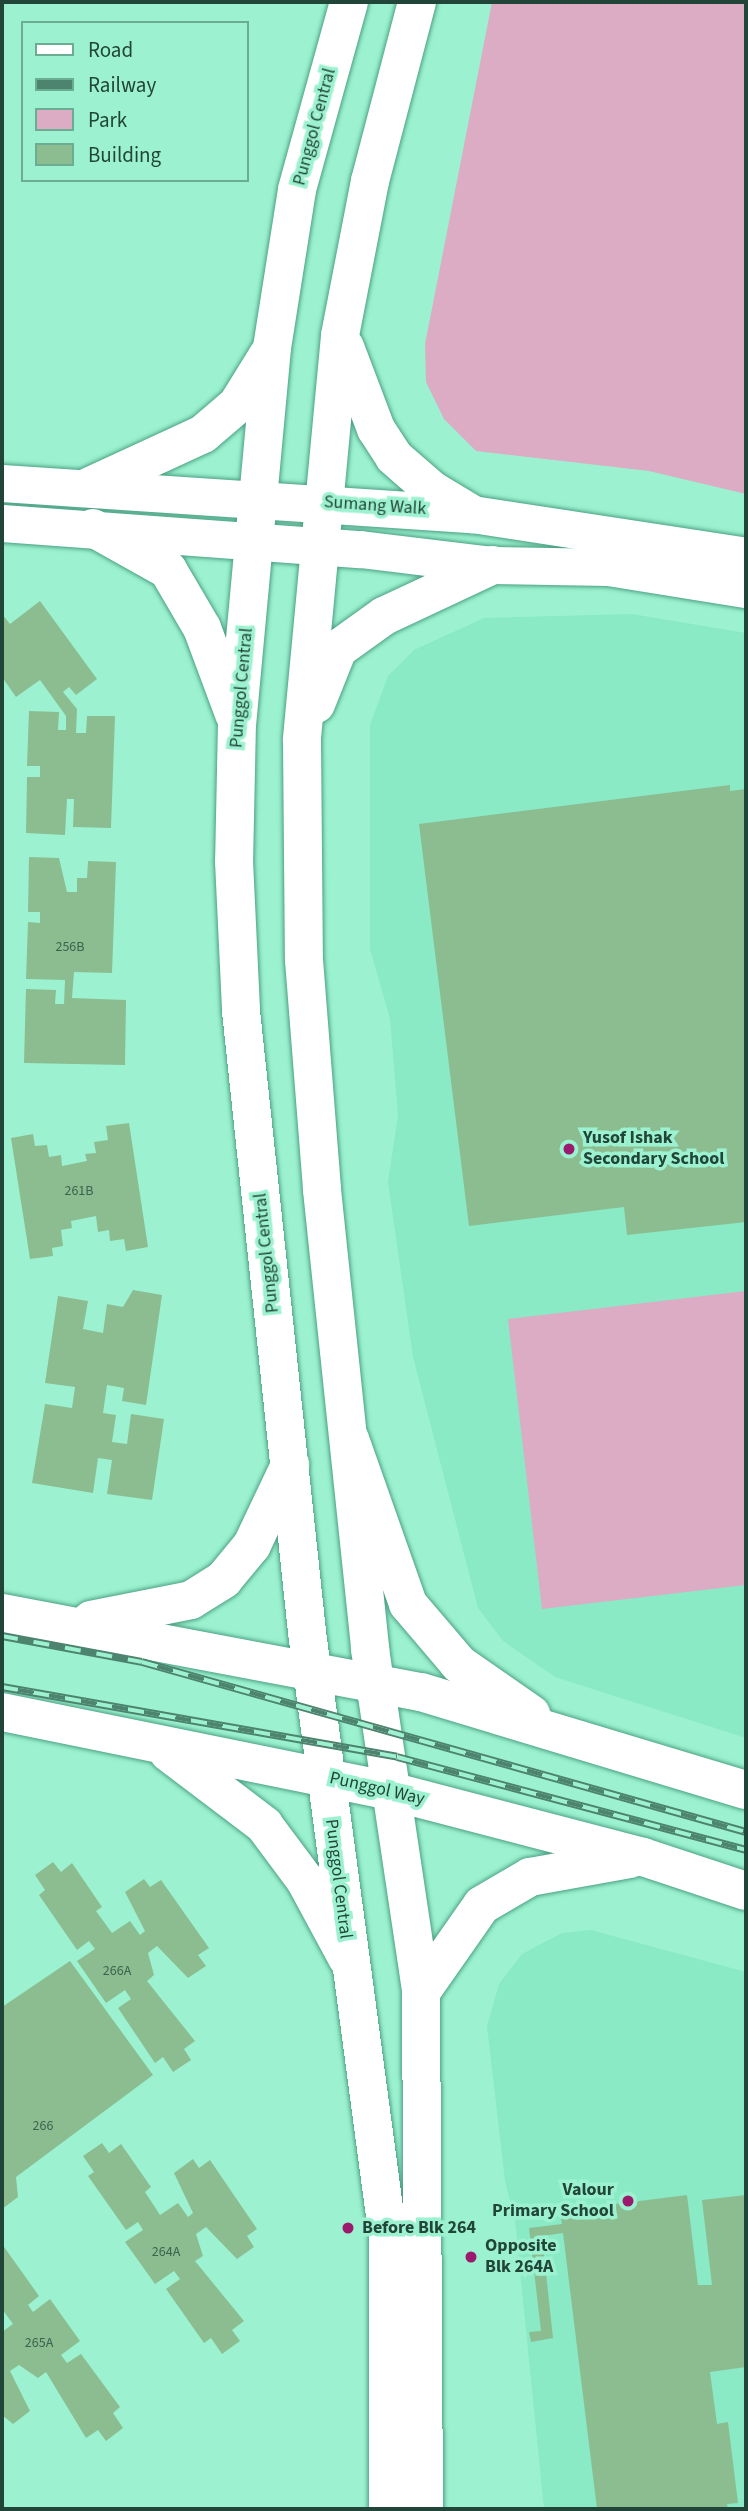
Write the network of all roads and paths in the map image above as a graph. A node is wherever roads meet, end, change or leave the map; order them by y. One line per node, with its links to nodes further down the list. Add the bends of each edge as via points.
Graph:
1 (349, 2): 4 (main road, Punggol Central, via 297,190)
2 (417, 2): 3 (main road, via 370,181)
3 (340, 336): 8 (main road); 9 (main road, via 376,429 394,457 432,491)
4 (272, 348): 6 (main road, via 237,405 204,434); 7 (main road, Punggol Central)
5 (2, 483): 6 (street, Sumang Walk)
6 (86, 488): 7 (street, Sumang Walk)
7 (260, 501): 8 (street, Sumang Walk); 12 (main road, Punggol Central)
8 (326, 503): 9 (street, Sumang Walk); 13 (main road)
9 (472, 514): 14 (street, Sumang Walk)
10 (2, 523): 11 (street)
11 (93, 528): 12 (street); 17 (main road, via 167,570 202,628)
12 (256, 541): 13 (street); 17 (main road, Punggol Central)
13 (320, 546): 15 (street); 18 (main road)
14 (746, 556)
15 (493, 565): 16 (street, via 608,567); 18 (main road, via 384,616 338,649)
16 (746, 589)
17 (237, 722): 20 (main road, Punggol Central, via 234,861 241,1011)
18 (302, 740): 19 (main road, via 304,960)
19 (350, 1439): 24 (main road); 26 (main road, via 408,1604 459,1664)
20 (290, 1465): 22 (main road, via 252,1545 224,1579 191,1600); 23 (main road, Punggol Central)
21 (2, 1613): 22 (main road)
22 (72, 1624): 23 (main road)
23 (311, 1667): 24 (main road); 28 (main road, Punggol Central)
24 (374, 1683): 26 (main road); 30 (main road)
25 (2, 1712): 27 (main road, Punggol Way)
26 (558, 1734): 29 (main road)
27 (159, 1746): 28 (main road, Punggol Way); 33 (main road, via 264,1825 305,1880)
28 (325, 1777): 30 (main road, Punggol Way); 33 (main road, Punggol Central)
29 (746, 1790)
30 (390, 1791): 31 (main road, Punggol Way); 34 (main road)
31 (643, 1857): 32 (main road, Punggol Way); 34 (main road, via 530,1877 482,1905)
32 (746, 1891)
33 (347, 1958): 35 (main road, Punggol Central, via 388,2238)
34 (421, 1992): 36 (main road)
35 (388, 2509)
36 (424, 2509)

